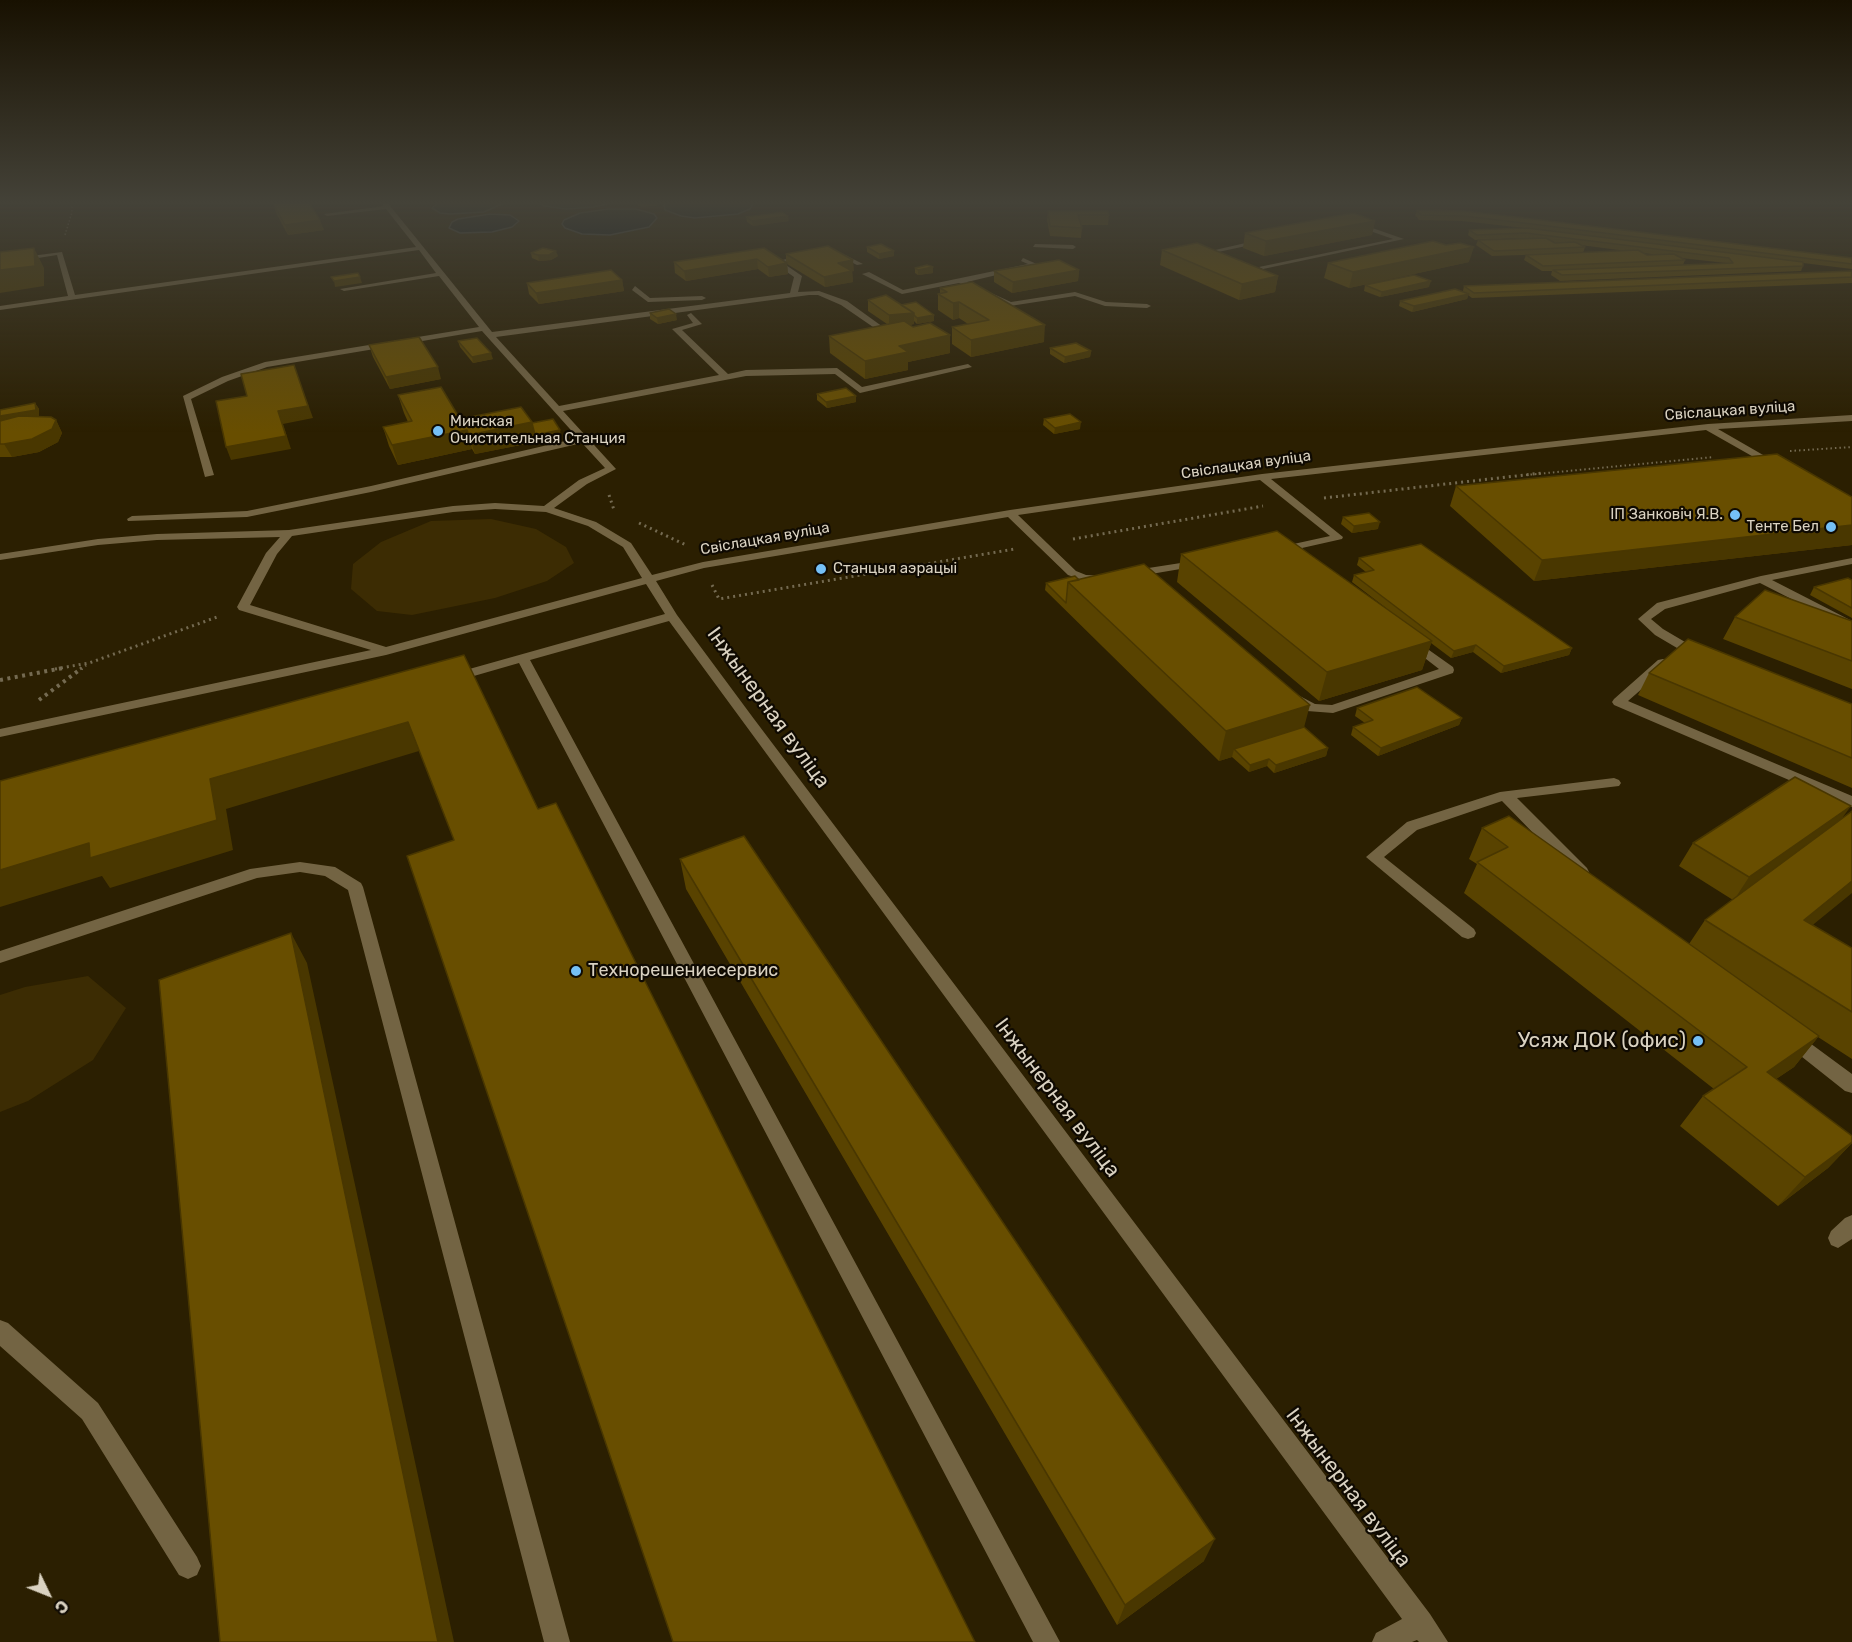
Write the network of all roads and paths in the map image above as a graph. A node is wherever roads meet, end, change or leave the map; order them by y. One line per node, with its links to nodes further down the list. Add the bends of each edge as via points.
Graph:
1 (67, 279): 12 (street)
2 (207, 279): 12 (street)
3 (411, 279): 10 (street)
4 (445, 279): 18 (street)
5 (797, 279): 11 (street)
6 (875, 279): 8 (street, via 902,292)
7 (972, 279): 8 (street)
8 (960, 281): 14 (street, via 1010,304 1075,294 1105,304)
9 (635, 288): 13 (street, via 648,300 700,297)
10 (344, 289)
11 (794, 294): 13 (street); 17 (street, via 819,293 832,298)
12 (72, 298): 15 (street)
13 (743, 301): 18 (street)
14 (1147, 306)
15 (0, 308)
16 (691, 315): 20 (street, via 698,324 676,329)
17 (879, 327)
18 (487, 331): 21 (street); 26 (street, via 266,365 186,398)
19 (968, 367): 20 (street, via 860,390 837,371)
20 (726, 377): 21 (street)
21 (557, 409): 24 (street)
22 (1852, 418): 23 (street, Свіслацкая вуліца)
23 (1708, 427): 25 (street); 28 (street, Свіслацкая вуліца)
24 (586, 440): 27 (street, via 611,469); 32 (street, via 247,514)
25 (1782, 471)
26 (209, 475)
27 (596, 475): 29 (street); 30 (path, via 604,478)
28 (1262, 477): 31 (street, Свіслацкая вуліца); 39 (street, via 1338,537 1287,548)
29 (546, 509): 34 (street, Інжынерная вуліца, via 453,509); 41 (street, Інжынерная вуліца, via 591,524 627,545)
30 (614, 511)
31 (1010, 513): 40 (street, via 1072,573 1085,578); 41 (street, Свіслацкая вуліца, via 702,565)
32 (132, 519)
33 (634, 520): 35 (path)
34 (289, 533): 36 (street, Інжынерная вуліца, via 145,538); 46 (street, via 272,553)
35 (695, 549)
36 (0, 557)
37 (1212, 561): 40 (street)
38 (1852, 561): 42 (street)
39 (1311, 562)
40 (1131, 574): 44 (street)
41 (649, 578): 47 (street, Інжынерная вуліца); 51 (street, Свіслацкая вуліца)
42 (1761, 579): 48 (street); 50 (street, via 1661,606 1644,619)
43 (710, 582): 45 (path)
44 (1160, 587)
45 (719, 599)
46 (243, 607): 51 (street); 54 (path)
47 (672, 616): 52 (street); 69 (street, Інжынерная вуліца)
48 (1852, 626)
49 (1403, 634): 57 (street, via 1448,670 1333,709 1312,708)
50 (1682, 646): 53 (street); 61 (street, via 1619,702)
51 (386, 651): 58 (street, Свіслацкая вуліца)
52 (523, 658): 56 (street); 71 (street)
53 (1707, 660)
54 (89, 663): 55 (path); 58 (path, via 39,700)
55 (0, 680)
56 (444, 680)
57 (1288, 692)
58 (6, 732)
59 (1614, 783): 60 (street)
60 (1505, 795): 62 (street); 63 (street, via 1412,826 1374,857)
61 (1852, 802)
62 (1594, 887)
63 (1468, 933)
64 (0, 957): 70 (street, via 256,873 300,867 329,871 355,887)
65 (1778, 1029): 66 (street)
66 (1852, 1085)
67 (0, 1331): 68 (street, via 90,1411)
68 (188, 1566)
69 (1428, 1632): 72 (street)
70 (557, 1642)
71 (1047, 1642)
72 (1385, 1642)

